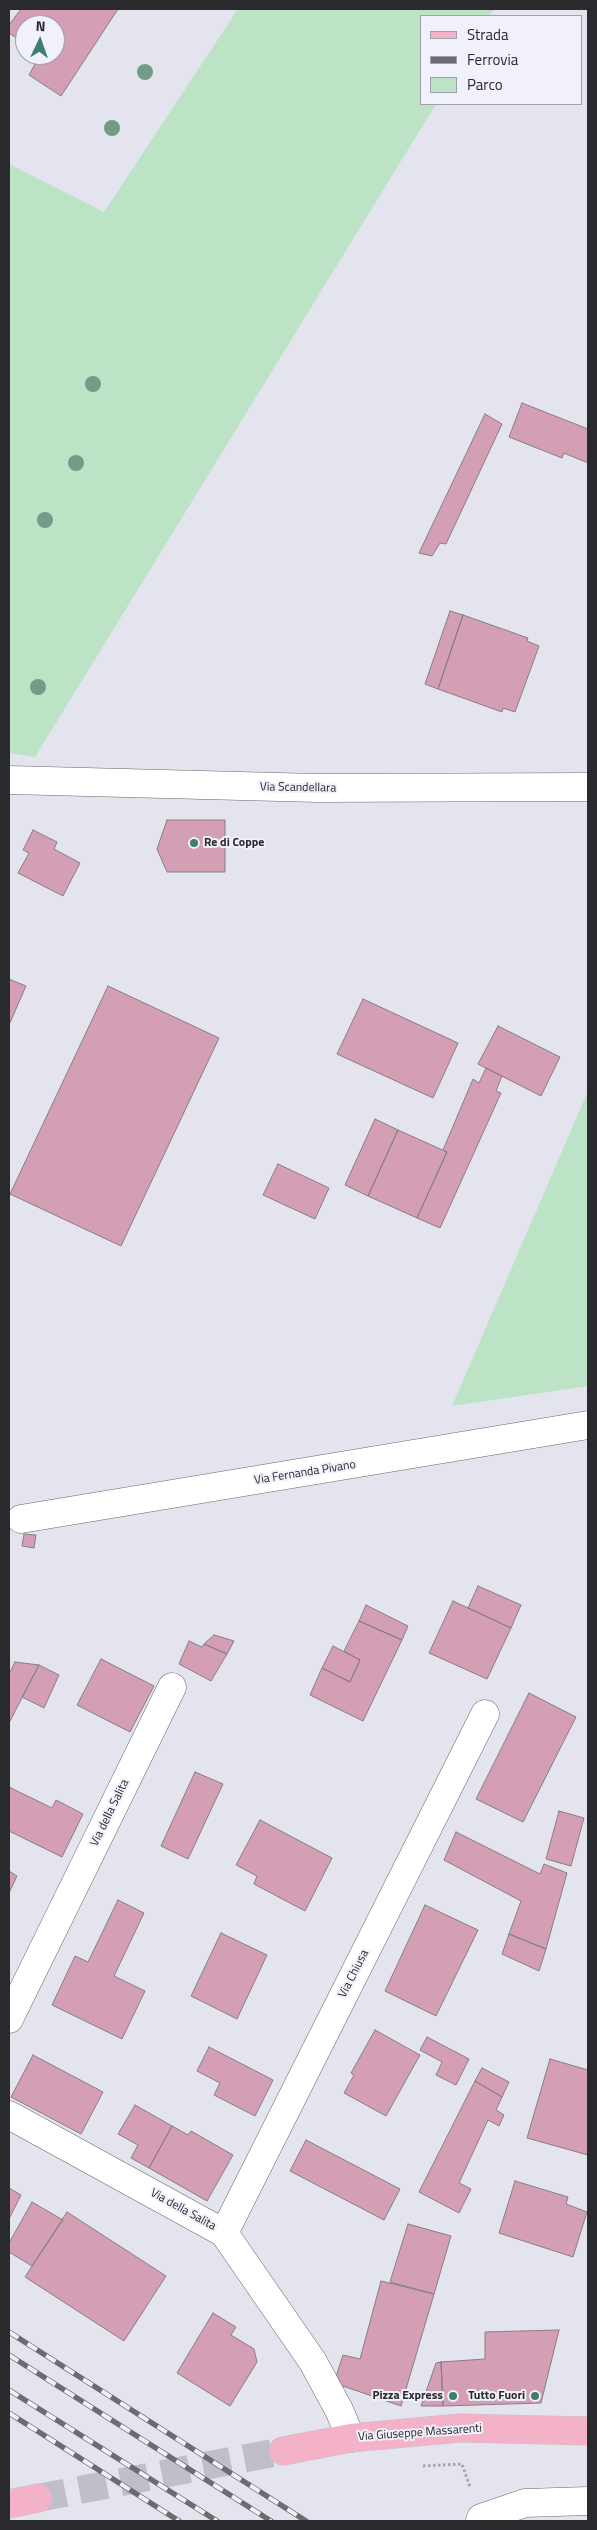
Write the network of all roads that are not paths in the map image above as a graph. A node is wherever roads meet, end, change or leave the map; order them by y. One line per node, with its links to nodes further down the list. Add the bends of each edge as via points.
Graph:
1 (9, 780): 2 (street, Via Scandellara, via 279,788)
2 (588, 788)
3 (588, 1425): 4 (street, Via Fernanda Pivano)
4 (21, 1519)
5 (172, 1687): 7 (street, Via della Salita)
6 (485, 1714): 9 (street, Via Chiusa)
7 (9, 2019)
8 (9, 2115): 9 (street, Via della Salita)
9 (224, 2233): 11 (street, Via della Salita, via 313,2362)
10 (588, 2431): 11 (main road, Via Giuseppe Massarenti, via 460,2428)
11 (350, 2438): 12 (main road, Via Giuseppe Massarenti)
12 (283, 2451)
13 (38, 2498): 15 (main road)
14 (588, 2500): 16 (street, via 525,2502)
15 (9, 2504)
16 (480, 2520)

